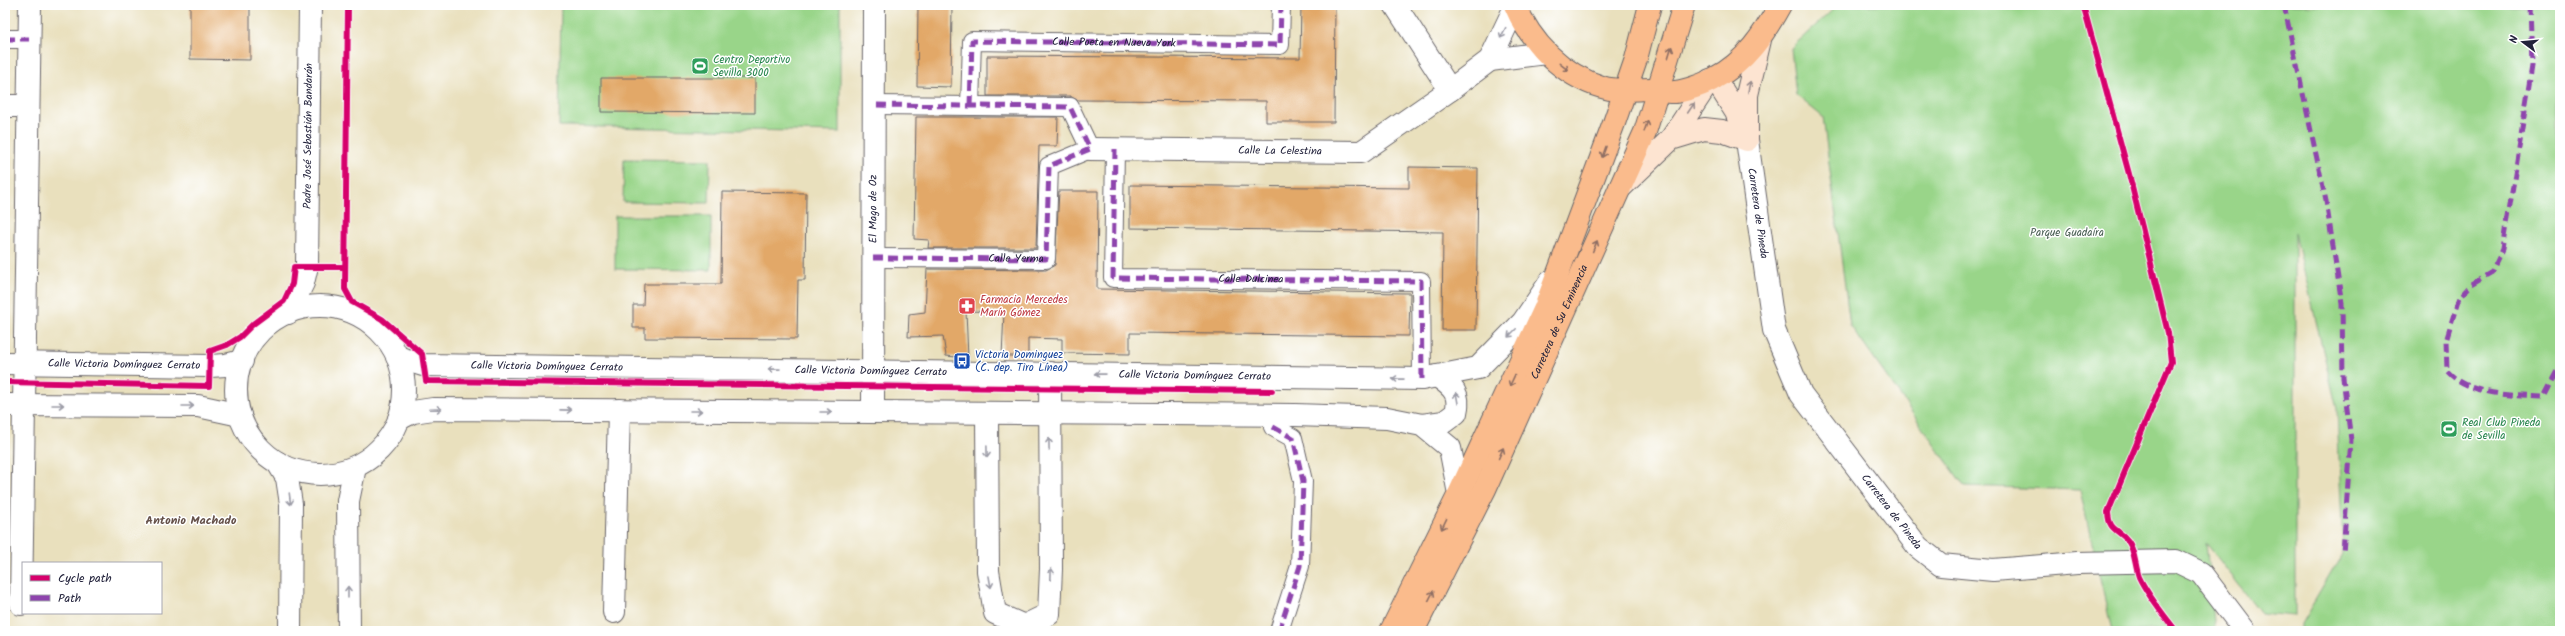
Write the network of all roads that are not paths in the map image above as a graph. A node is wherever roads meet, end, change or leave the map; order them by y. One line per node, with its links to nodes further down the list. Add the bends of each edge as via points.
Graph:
1 (30, 5): 11 (street)
2 (310, 5): 29 (street, Padre José Sebastián Bandarán)
3 (874, 5): 19 (street, El Mago de Oz)
4 (1281, 5): 22 (street, Calle Poeta en Nueva York, via 1280,45 972,41)
5 (1395, 5): 18 (street)
6 (1650, 5): 16 (main road, Carretera de Su Eminencia)
7 (1684, 5): 17 (main road, Carretera de Su Eminencia, one-way to 7)
8 (1780, 5): 12 (main road)
9 (1515, 6): 13 (main road, via 1524,25); 14 (street, one-way to 14)
10 (5, 39): 11 (street)
11 (29, 39): 21 (street)
12 (1760, 40): 15 (main road, via 1737,63); 24 (main road, one-way to 12, via 1747,95)
13 (1546, 53): 14 (street); 16 (main road, one-way to 16, via 1572,74 1604,88)
14 (1490, 60): 18 (street, Calle La Celestina)
15 (1712, 79): 17 (main road, via 1674,92); 23 (main road, one-way to 15); 24 (main road, via 1736,112)
16 (1626, 88): 17 (main road); 30 (main road, Carretera de Su Eminencia, one-way to 30)
17 (1658, 89): 27 (main road, Carretera de Su Eminencia, one-way to 17, via 1645,132)
18 (1450, 90): 26 (street, Calle La Celestina, via 1361,152)
19 (874, 105): 22 (street); 28 (street, El Mago de Oz)
20 (5, 106): 21 (street)
21 (28, 106): 35 (street)
22 (970, 106): 25 (street, via 1070,107)
23 (1671, 139): 24 (main road, via 1704,128); 27 (main road)
24 (1747, 140): 58 (street, Carretera de Pineda, via 1774,330 1801,394 1918,547 1941,565 1993,570 2077,563 2176,561 2201,573)
25 (1090, 149): 26 (street, Calle La Celestina); 28 (street, Calle Yerma, via 1049,166 1046,259)
26 (1115, 149): 38 (street, Calle Dulcinea, via 1113,278 1420,281)
27 (1619, 188): 57 (main road, Carretera de Su Eminencia, one-way to 27, via 1485,489)
28 (873, 258): 36 (street, El Mago de Oz)
29 (307, 266): 31 (street, Padre José Sebastián Bandarán, via 317,290); 32 (street, Padre José Sebastián Bandarán, via 303,283)
30 (1560, 268): 38 (street, Calle Victoria Domínguez Cerrato, one-way to 38, via 1523,322 1478,368); 50 (main road, Carretera de Su Eminencia, one-way to 50, via 1542,315)
31 (340, 308): 32 (street, via 314,306); 33 (street, via 358,315 374,326 388,340)
32 (288, 313): 34 (street, via 268,324)
33 (397, 357): 36 (street, Calle Victoria Domínguez Cerrato, one-way to 33, via 423,365); 45 (street, via 404,394)
34 (242, 360): 35 (street, Calle Victoria Domínguez Cerrato, via 210,366); 44 (street, via 236,388)
35 (15, 363): 39 (street)
36 (873, 371): 37 (street, Calle Victoria Domínguez Cerrato); 41 (street, El Mago de Oz)
37 (1050, 373): 38 (street, Calle Victoria Domínguez Cerrato, one-way to 37); 43 (street)
38 (1430, 378): 46 (street, one-way to 38, via 1444,422 1456,413 1458,403 1456,390)
39 (15, 405): 44 (street, one-way to 44, via 198,406); 51 (street)
40 (618, 410): 41 (street, one-way to 41); 45 (street, one-way to 40, via 413,412 433,408); 52 (street)
41 (873, 412): 42 (street)
42 (987, 413): 43 (street); 43 (street, one-way to 43, via 988,571 996,613 1024,626 1049,614)
43 (1049, 413): 46 (street, via 1295,415 1387,418)
44 (240, 415): 48 (street, via 248,434 261,450)
45 (399, 419): 49 (street, via 382,447)
46 (1422, 424): 50 (street, via 1450,448)
47 (1273, 427): 55 (street, via 1292,438 1303,481 1300,566)
48 (278, 463): 49 (street, via 296,471 316,474 336,473); 53 (street, one-way to 53, via 287,478 291,504)
49 (355, 467): 54 (street, one-way to 49, via 348,501)
50 (1459, 494): 56 (main road, Carretera de Su Eminencia, one-way to 56)
51 (21, 604)
52 (614, 612)
53 (290, 631)
54 (349, 631)
55 (1279, 631)
56 (1391, 631)
57 (1414, 631)
58 (2245, 631)

